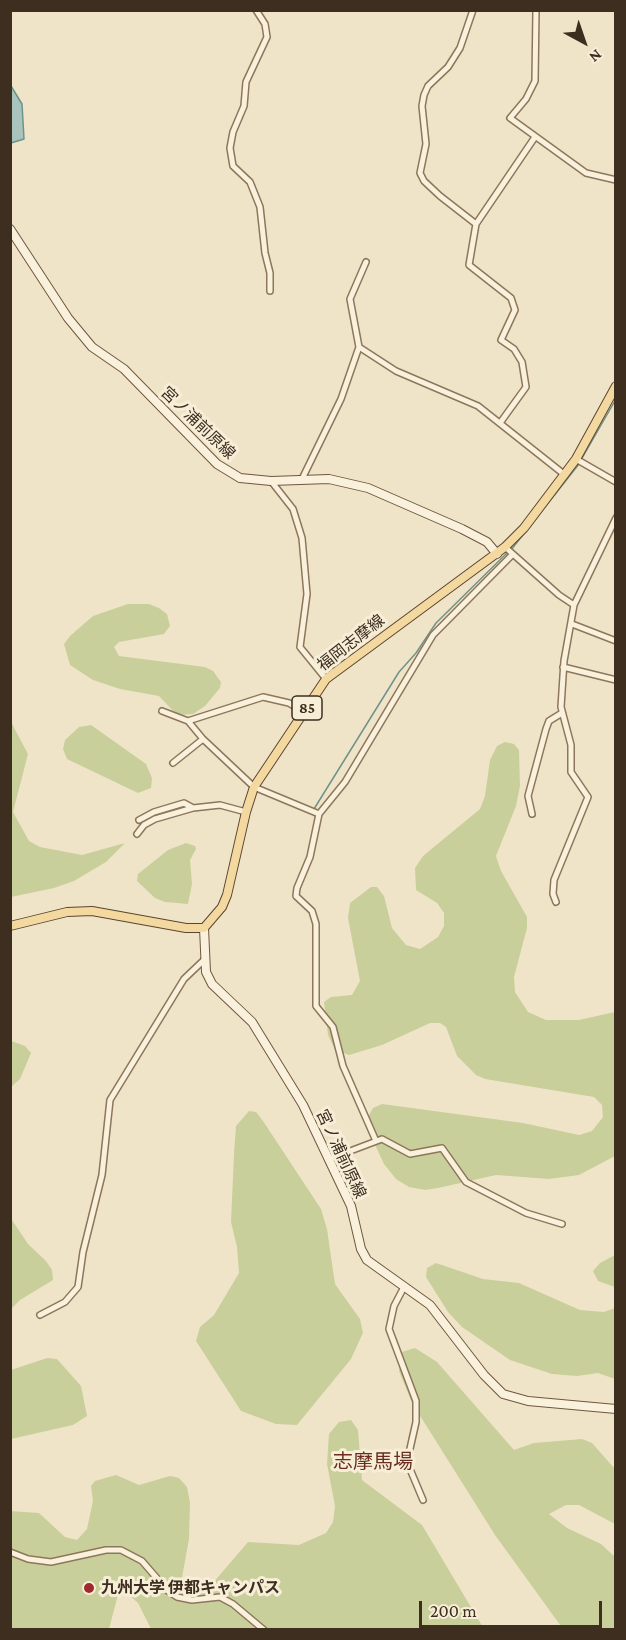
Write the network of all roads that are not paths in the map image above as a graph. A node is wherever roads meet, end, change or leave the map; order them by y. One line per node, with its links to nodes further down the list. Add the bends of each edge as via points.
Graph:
1 (256, 10): 9 (street, via 265,24 267,38 246,82 244,106 230,148 233,166 250,182 260,207)
2 (473, 10): 6 (street, via 460,48 424,95 426,144 420,173 440,196)
3 (536, 10): 4 (street, via 535,81 510,117)
4 (535, 137): 5 (street, via 586,174); 6 (street)
5 (615, 180)
6 (476, 224): 12 (street, via 469,265 511,298 515,310 501,340 514,349 522,362 526,387)
7 (10, 229): 16 (main road, 宮ノ浦前原線, via 68,318 92,347 124,369 217,464 240,478)
8 (366, 262): 10 (street, via 350,299)
9 (270, 291)
10 (359, 347): 12 (street, via 396,372 478,406); 15 (street, via 341,399)
11 (615, 386): 13 (main road, 福岡志摩線 / 85)
12 (500, 423): 14 (street)
13 (580, 461): 14 (main road, 福岡志摩線 / 85); 17 (street)
14 (565, 475): 19 (main road, 福岡志摩線 / 85)
15 (302, 479): 16 (main road, 宮ノ浦前原線); 20 (main road, 宮ノ浦前原線, via 329,479 368,488 487,542)
16 (271, 481): 26 (street, via 293,509 302,538 307,594 300,647)
17 (615, 482)
18 (615, 518): 22 (street)
19 (505, 547): 20 (main road, 福岡志摩線 / 85); 21 (street)
20 (497, 554): 26 (main road, 福岡志摩線 / 85)
21 (512, 555): 22 (street); 37 (street, via 433,635 345,782)
22 (574, 605): 23 (street)
23 (572, 624): 24 (street); 25 (street)
24 (615, 641)
25 (563, 667): 27 (street); 30 (street)
26 (326, 679): 29 (main road, 福岡志摩線 / 85)
27 (615, 680)
28 (162, 711): 31 (street)
29 (304, 712): 31 (street, via 289,703 263,697); 34 (main road, 福岡志摩線 / 85)
30 (562, 713): 38 (street, via 549,721 546,729 528,796); 41 (street, via 571,745 572,776 588,797 554,880)
31 (188, 722): 32 (street)
32 (203, 739): 33 (street); 34 (street)
33 (173, 763)
34 (254, 788): 36 (main road, 福岡志摩線 / 85); 37 (street)
35 (193, 808): 36 (street, via 220,804); 39 (street, via 181,804); 40 (street, via 155,819)
36 (246, 812): 43 (main road, 福岡志摩線 / 85, via 227,895)
37 (319, 814): 45 (street, via 310,857 296,892 312,911 316,924 316,1006 333,1027 344,1066)
38 (532, 814)
39 (139, 820)
40 (137, 834)
41 (556, 902)
42 (10, 926): 43 (main road, via 67,912 92,911)
43 (204, 928): 44 (main road, 宮ノ浦前原線)
44 (205, 959): 46 (main road, 宮ノ浦前原線, via 212,984 252,1023 303,1105); 49 (street, via 184,979 110,1100 102,1175 78,1287 65,1302)
45 (376, 1142): 46 (street); 47 (street, via 388,1141 410,1154 442,1148 466,1182 526,1213)
46 (329, 1159): 48 (main road, 宮ノ浦前原線, via 351,1206 360,1249 375,1267)
47 (562, 1224)
48 (404, 1287): 50 (main road, 宮ノ浦前原線, via 439,1313 484,1375 503,1394 528,1401); 51 (street, via 394,1306 389,1329 416,1401 416,1422 407,1462)
49 (40, 1315)
50 (615, 1409)
51 (423, 1500)
52 (10, 1552): 53 (street, via 51,1562 121,1550 142,1561 177,1597 220,1597)
53 (264, 1629)

